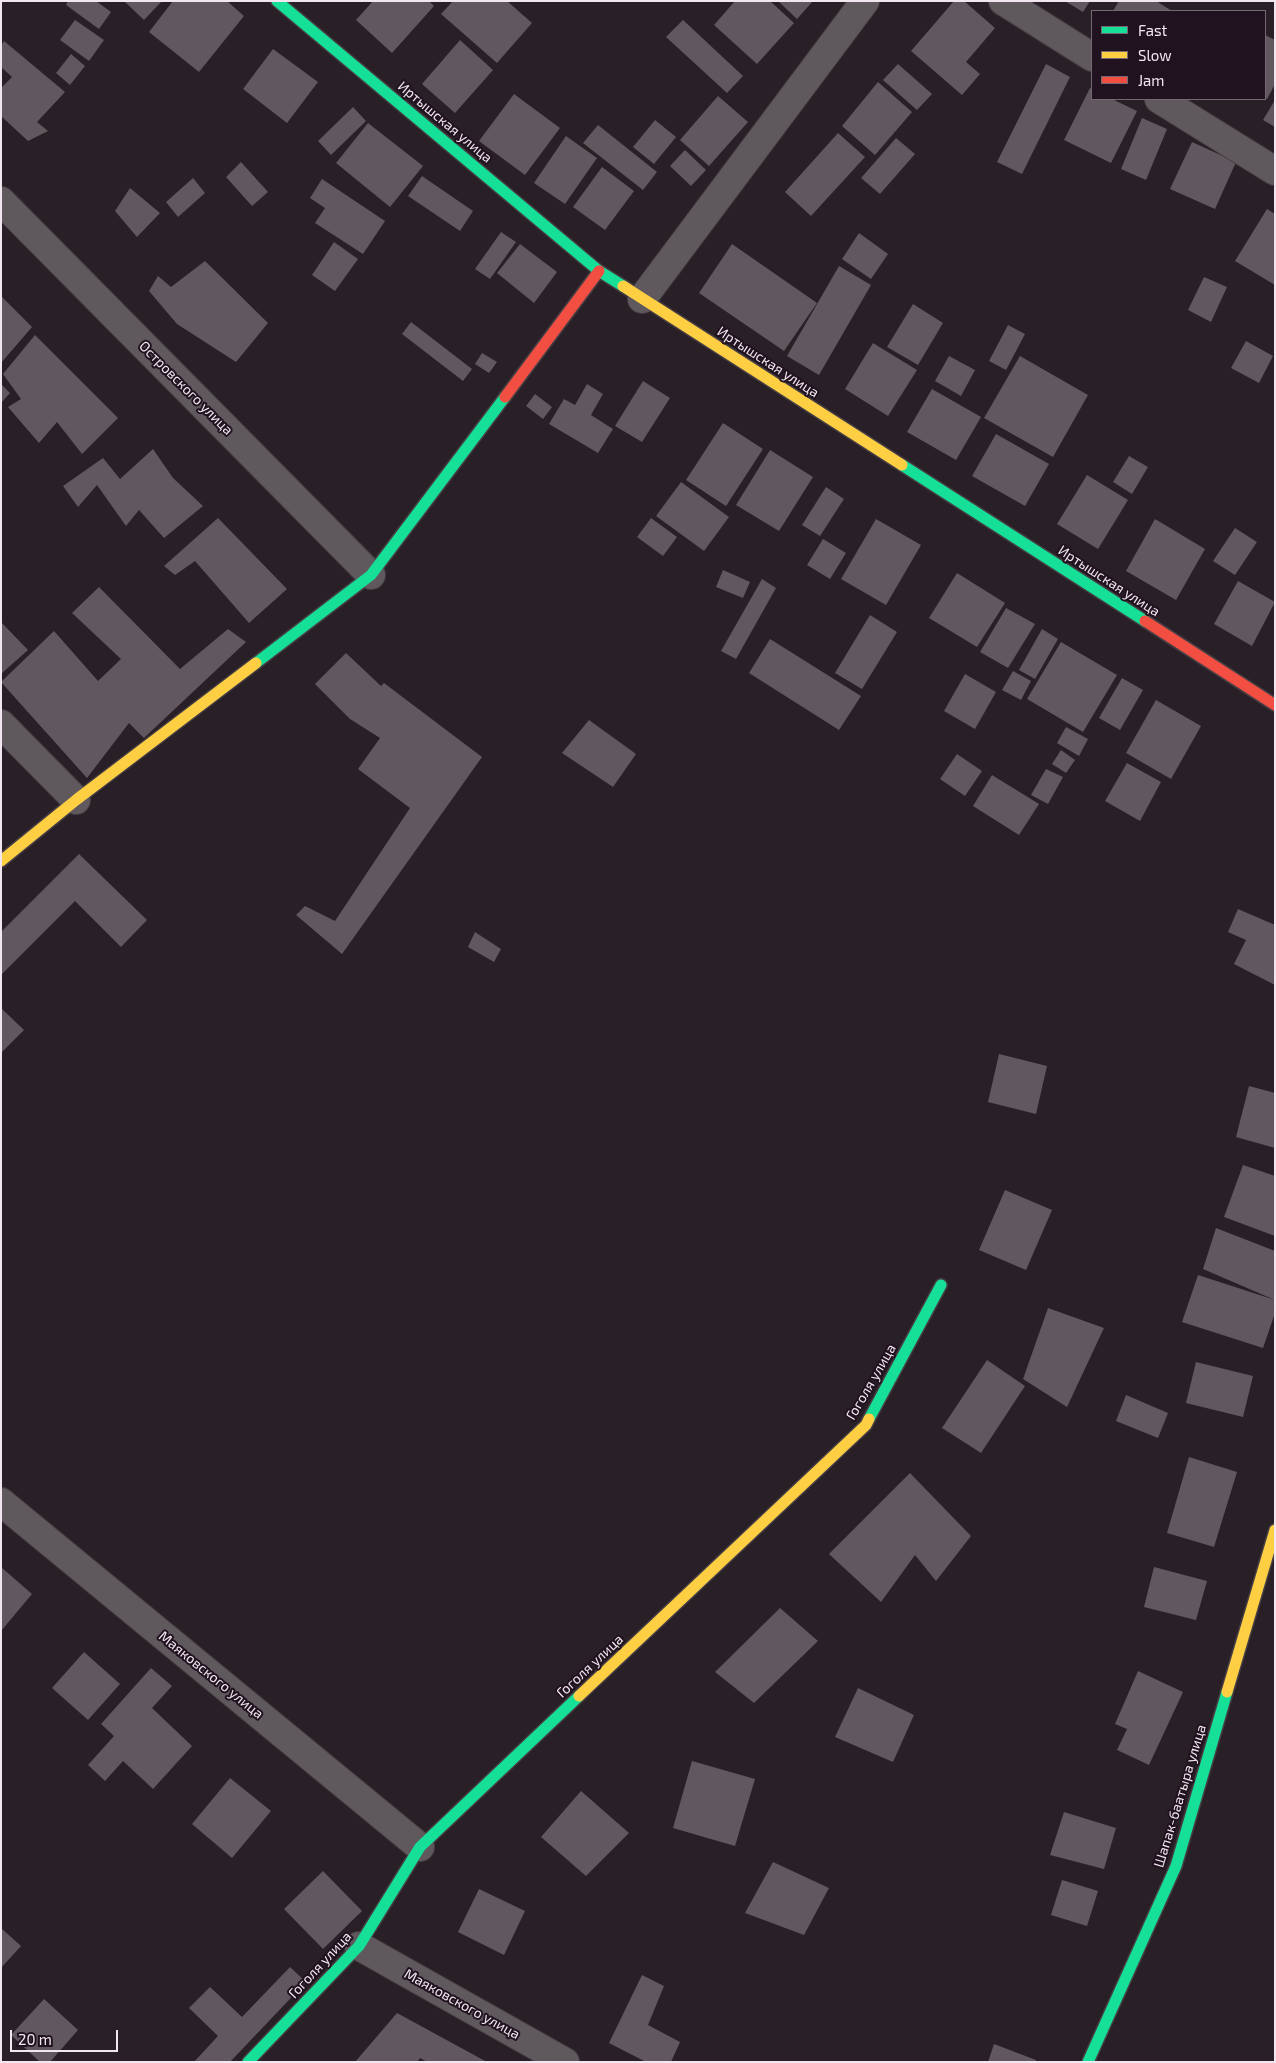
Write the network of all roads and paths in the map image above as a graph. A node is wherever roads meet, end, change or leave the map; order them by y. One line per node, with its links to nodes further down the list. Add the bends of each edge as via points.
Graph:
1 (277, 1): 8 (street, Иртышская улица)
2 (865, 1): 9 (street)
3 (1004, 1): 4 (street)
4 (1091, 56)
5 (1161, 100): 6 (street)
6 (1275, 171)
7 (1, 201): 10 (street, Островского улица)
8 (599, 271): 9 (street, Иртышская улица); 10 (street)
9 (642, 299): 11 (street, Иртышская улица)
10 (371, 575): 13 (street)
11 (1275, 704)
12 (1, 724): 13 (street)
13 (76, 800): 14 (street)
14 (1, 861)
15 (941, 1285): 18 (street, Гоголя улица, via 866,1425)
16 (1, 1502): 18 (street, Маяковского улица)
17 (1275, 1530): 22 (street, Шапак-баатыра улица, via 1176,1866)
18 (420, 1847): 19 (street, Гоголя улица)
19 (360, 1946): 20 (street, Гоголя улица); 21 (street, Маяковского улица)
20 (248, 2062)
21 (565, 2062)
22 (1088, 2062)

